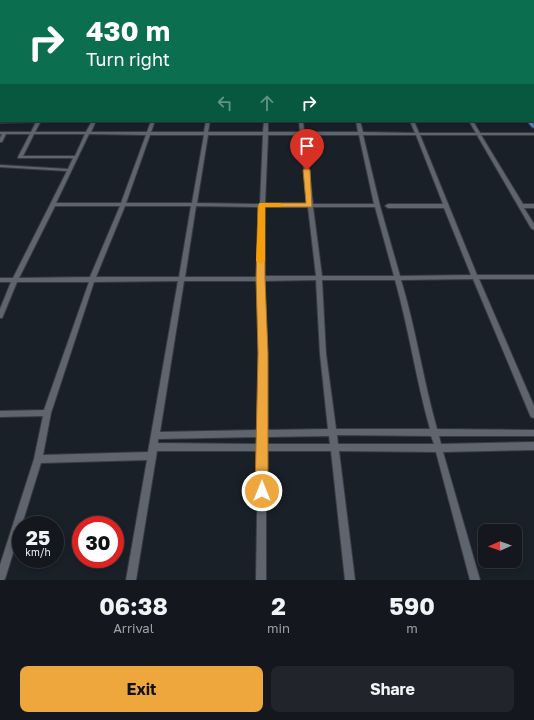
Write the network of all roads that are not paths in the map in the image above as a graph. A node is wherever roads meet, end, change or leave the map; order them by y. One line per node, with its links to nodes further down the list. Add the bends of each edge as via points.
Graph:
1 (38, 122): 11 (street)
2 (94, 122): 16 (street)
3 (153, 122): 20 (street)
4 (208, 122): 12 (street)
5 (266, 122): 17 (street)
6 (301, 122): 13 (street)
7 (358, 122): 14 (street)
8 (412, 122): 15 (street)
9 (472, 122): 18 (street)
10 (3, 133): 11 (street); 21 (street)
11 (33, 133): 16 (street); 22 (street, via 20,157)
12 (205, 133): 17 (street); 20 (street); 27 (street)
13 (302, 133): 14 (street); 17 (street); 29 (street)
14 (361, 133): 15 (street); 30 (street)
15 (418, 133): 18 (street); 32 (street)
16 (88, 134): 20 (street); 22 (street)
17 (265, 134): 28 (street)
18 (478, 134): 19 (street); 33 (street)
19 (534, 134)
20 (148, 135): 26 (street)
21 (0, 141)
22 (76, 157): 24 (street)
23 (0, 166): 24 (street)
24 (69, 170): 25 (street)
25 (52, 204): 26 (street); 43 (street)
26 (122, 205): 27 (street); 44 (street)
27 (193, 205): 28 (street); 38 (street)
28 (262, 205): 29 (street); 39 (street)
29 (310, 205): 30 (street); 40 (street)
30 (377, 206): 41 (street)
31 (388, 206): 32 (street)
32 (446, 206): 36 (street)
33 (521, 206): 34 (street); 35 (street)
34 (534, 206)
35 (534, 228)
36 (476, 277): 37 (street); 41 (street); 48 (street)
37 (534, 277)
38 (181, 278): 39 (street); 44 (street); 53 (street)
39 (260, 278): 40 (street); 52 (street, via 263,353)
40 (319, 278): 41 (street); 49 (street, via 323,354)
41 (397, 278): 51 (street)
42 (0, 280): 43 (street)
43 (15, 280): 44 (street); 45 (street)
44 (92, 280): 46 (street)
45 (0, 316)
46 (47, 413): 47 (street); 60 (street)
47 (0, 414)
48 (534, 415)
49 (332, 432): 51 (street); 52 (street); 57 (street)
50 (534, 432): 51 (street)
51 (435, 433): 58 (street)
52 (262, 435): 53 (street); 56 (street)
53 (155, 436): 55 (street)
54 (534, 446): 58 (street)
55 (153, 447): 56 (street); 59 (street)
56 (262, 447): 57 (street); 63 (street)
57 (334, 447): 58 (street); 64 (street)
58 (440, 448): 65 (street)
59 (151, 456): 60 (street); 62 (street)
60 (38, 459): 61 (street)
61 (0, 579)
62 (130, 580)
63 (261, 580)
64 (350, 580)
65 (476, 580)

